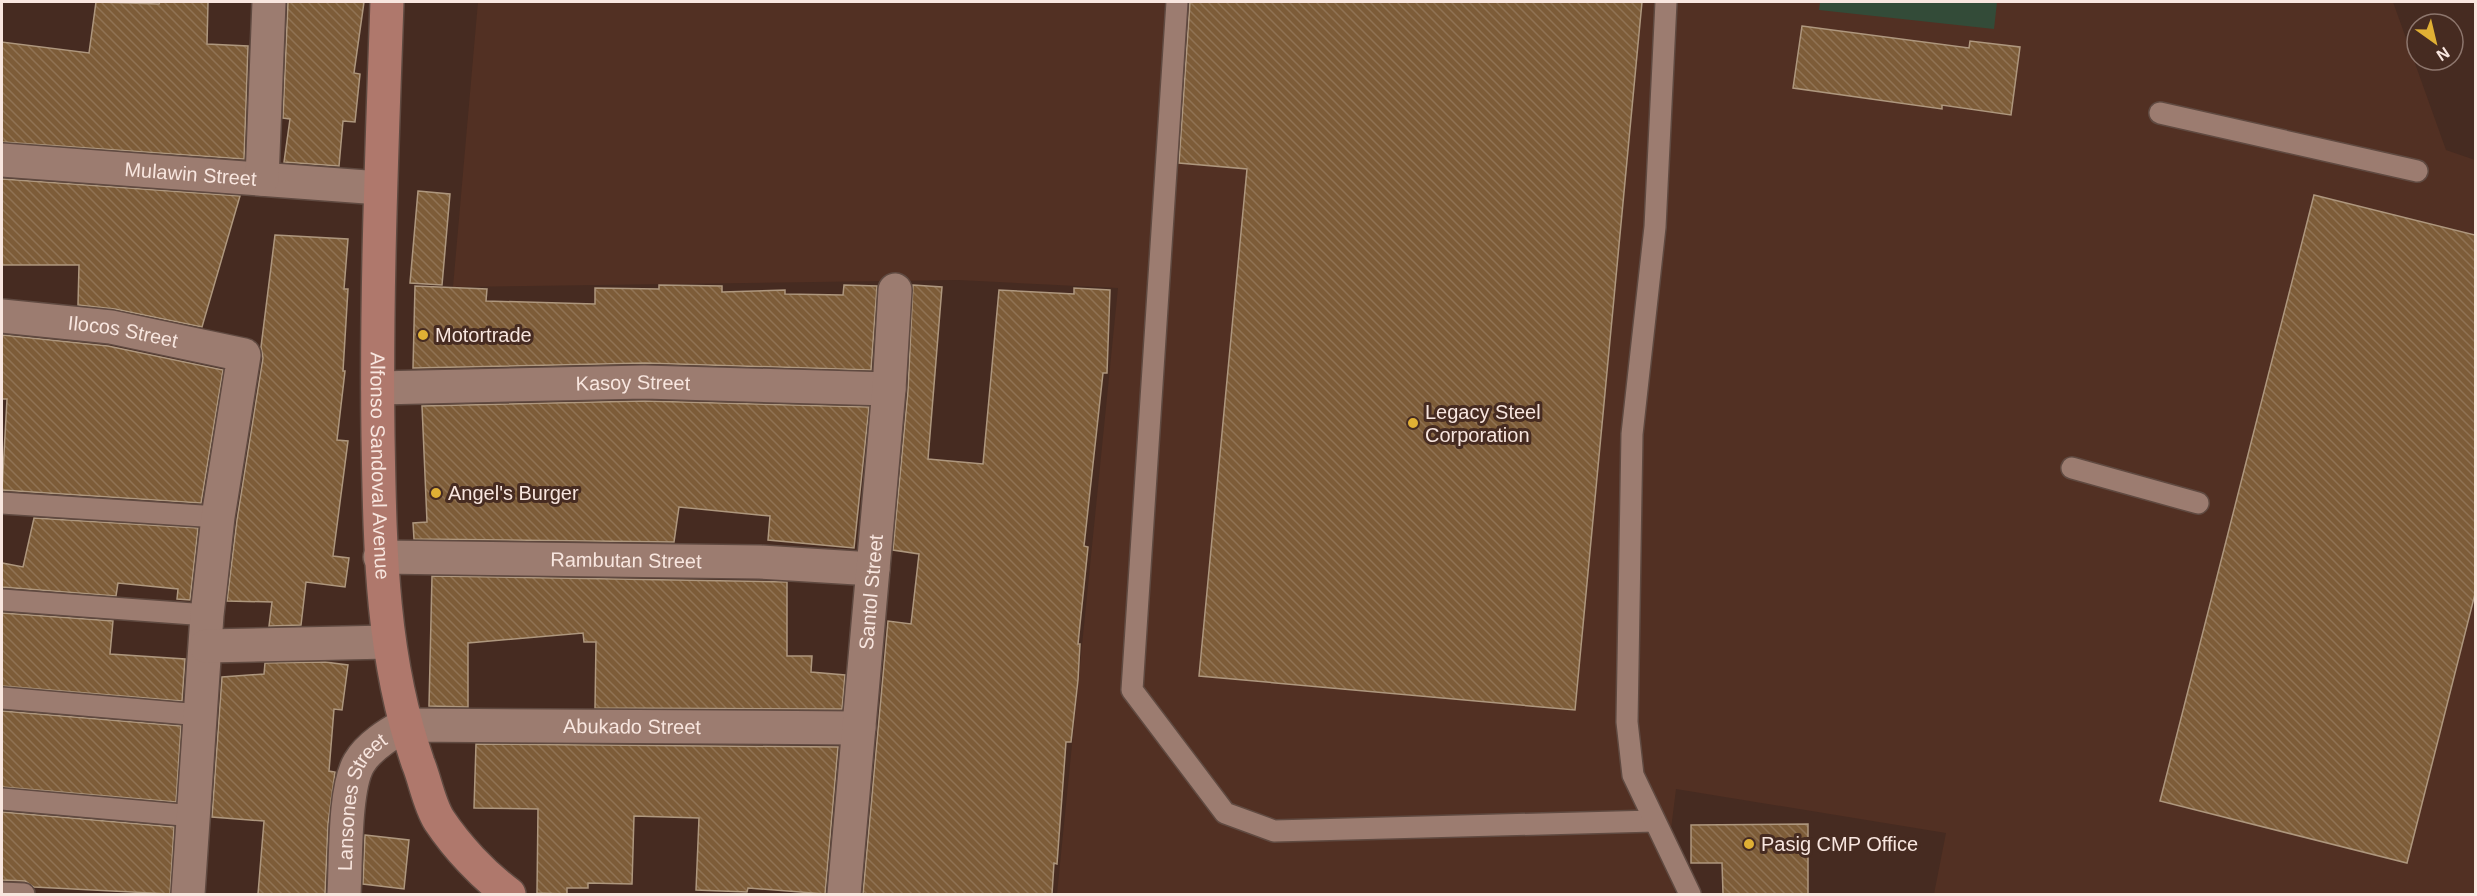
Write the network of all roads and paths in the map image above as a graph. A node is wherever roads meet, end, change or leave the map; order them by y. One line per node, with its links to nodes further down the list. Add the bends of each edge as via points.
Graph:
1 (269, 2): 8 (street)
2 (387, 2): 9 (main road, Alfonso Sandoval Avenue)
3 (1177, 2): 29 (lane, via 1132,690 1225,813 1274,831)
4 (1666, 2): 29 (lane, via 1655,227 1632,434 1627,722 1633,775)
5 (2160, 113): 7 (lane)
6 (2, 160): 8 (street, Mulawin Street)
7 (2417, 171)
8 (262, 179): 9 (street, Mulawin Street)
9 (380, 188): 12 (main road, Alfonso Sandoval Avenue)
10 (895, 290): 13 (street, Santol Street)
11 (2, 316): 17 (street, Ilocos Street, via 111,327 241,352 245,358)
12 (378, 388): 13 (street, Kasoy Street, via 644,382); 18 (main road, Alfonso Sandoval Avenue)
13 (889, 389): 19 (street, Santol Street)
14 (2072, 468): 15 (lane)
15 (2198, 503)
16 (2, 504): 17 (lane)
17 (218, 517): 21 (street)
18 (380, 556): 19 (street, Rambutan Street, via 760,562); 22 (main road, Alfonso Sandoval Avenue)
19 (873, 569): 26 (street, Santol Street)
20 (2, 600): 21 (lane)
21 (207, 630): 22 (street); 24 (street)
22 (388, 642): 25 (main road, Alfonso Sandoval Avenue)
23 (2, 698): 24 (lane)
24 (201, 715): 28 (street)
25 (405, 725): 26 (street, Abukado Street); 33 (street, Lansones Street, via 374,747 360,762 351,781); 34 (main road, Alfonso Sandoval Avenue, via 438,819 488,879)
26 (859, 728): 35 (street, Santol Street)
27 (2, 799): 28 (lane)
28 (194, 816): 32 (street)
29 (1654, 821): 36 (lane)
30 (2, 893): 31 (lane)
31 (24, 894)
32 (188, 894)
33 (344, 894)
34 (509, 894)
35 (844, 894)
36 (1690, 894)

